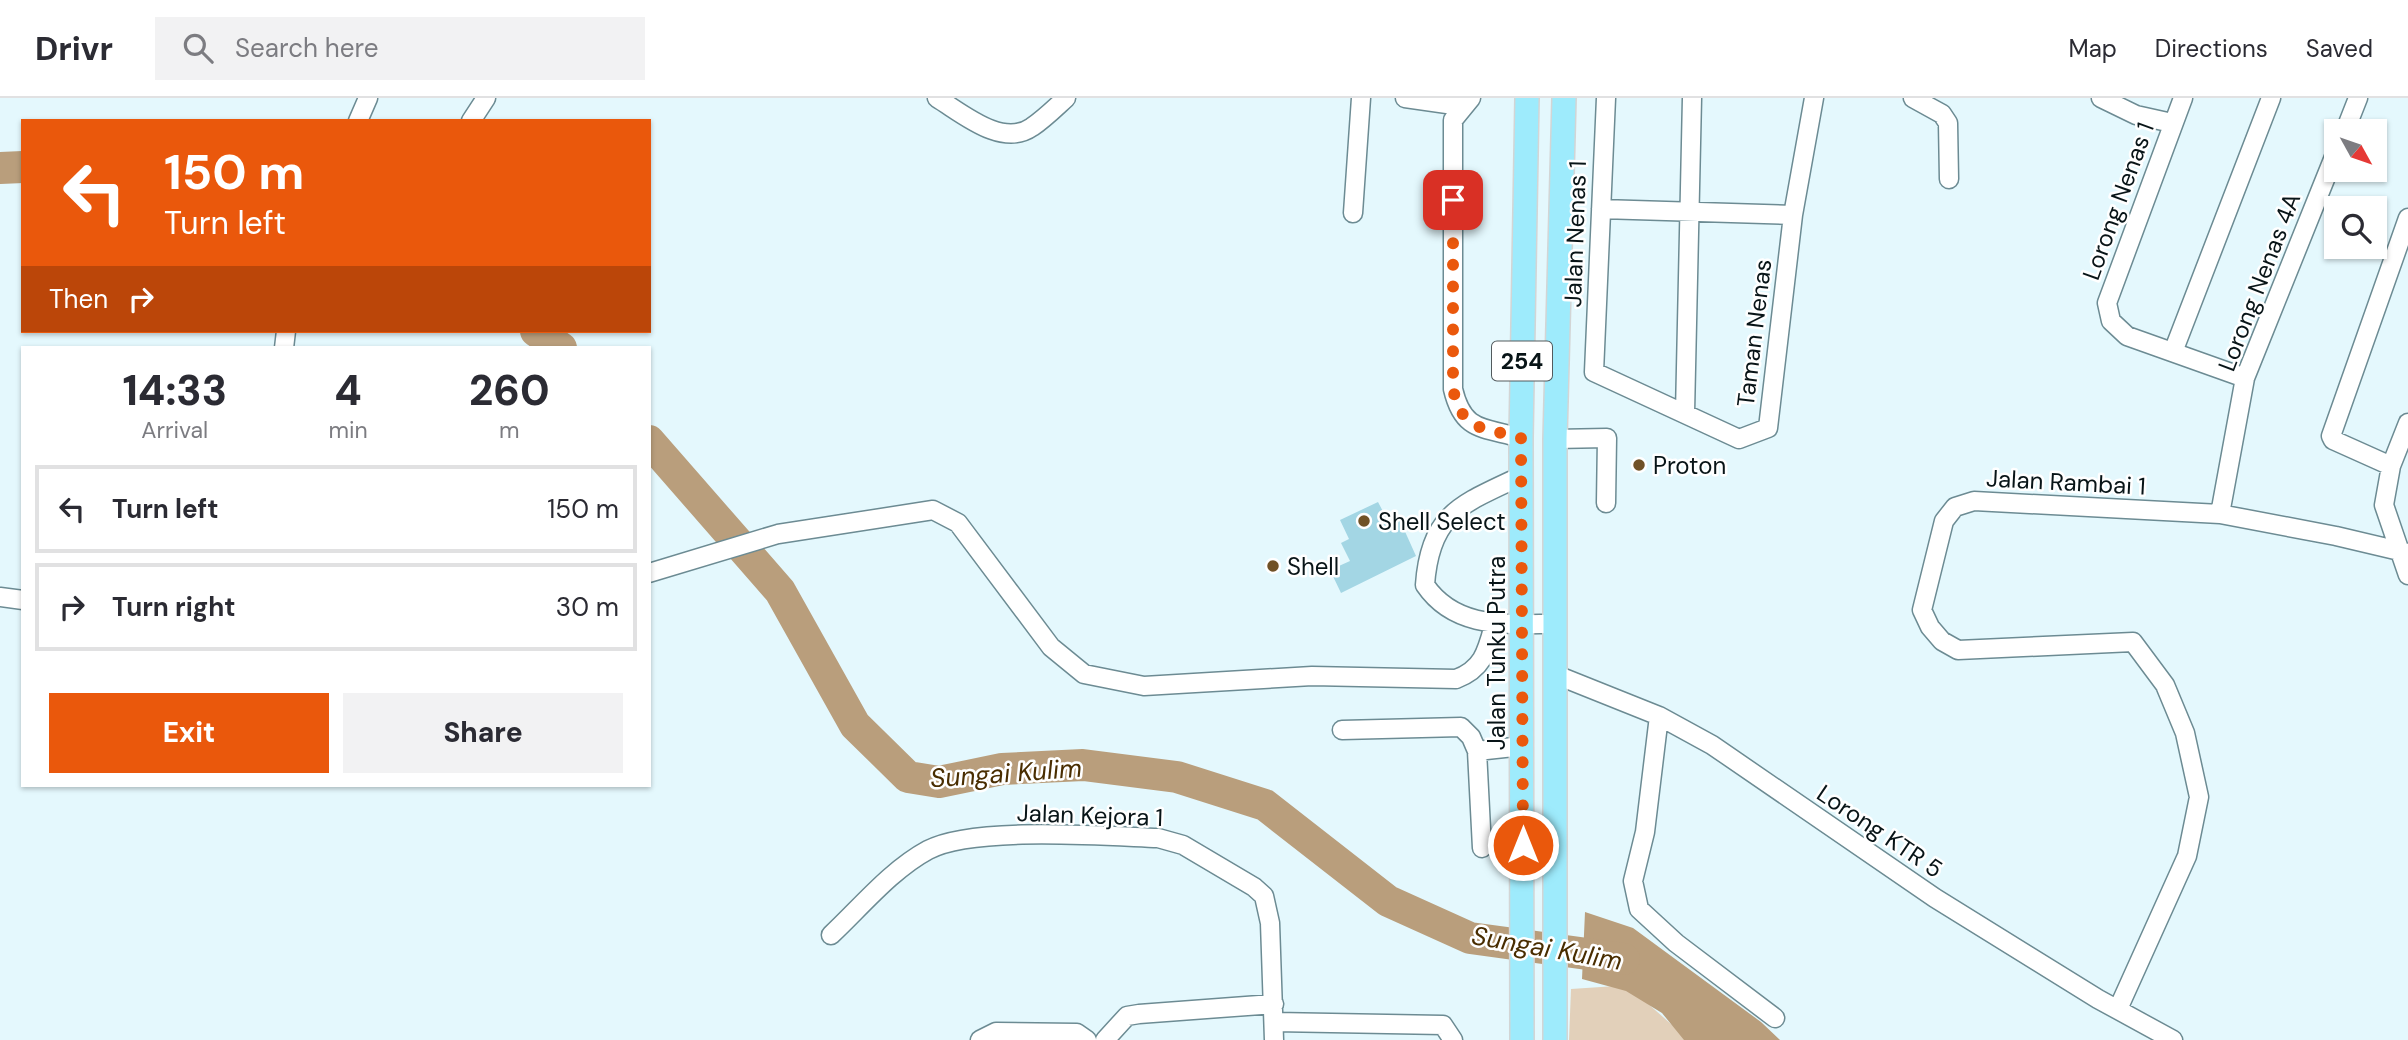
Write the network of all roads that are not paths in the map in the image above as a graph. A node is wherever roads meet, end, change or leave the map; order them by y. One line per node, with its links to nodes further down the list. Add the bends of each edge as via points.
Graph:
1 (368, 98): 18 (street)
2 (486, 98): 19 (street)
3 (937, 98): 4 (street, via 992,131 1021,133)
4 (1066, 98)
5 (1361, 98): 26 (street)
6 (1405, 98): 17 (street)
7 (1527, 98): 34 (main road, Jalan Tunku Putra / 254)
8 (1564, 98): 35 (main road, 254)
9 (1605, 98): 24 (street, Jalan Nenas 1)
10 (1692, 98): 25 (street)
11 (1814, 98): 27 (street, Taman Nenas)
12 (1913, 98): 22 (street, via 1942,114 1948,123)
13 (2101, 98): 21 (street, via 2136,115)
14 (2183, 98): 21 (street, Lorong Nenas 1)
15 (2271, 98): 29 (street)
16 (2358, 98): 20 (street)
17 (1466, 102): 34 (street, via 1453,120 1453,389 1458,410 1471,424)
18 (359, 119)
19 (472, 119)
20 (2350, 119)
21 (2172, 123): 29 (street, Lorong Nenas 1, via 2107,303 2111,321 2127,336)
22 (1949, 179)
23 (2324, 182): 31 (street, Lorong Nenas 4A)
24 (1601, 209): 25 (street); 30 (street, Jalan Nenas 1)
25 (1690, 212): 27 (street); 32 (street)
26 (1353, 214)
27 (1793, 215): 32 (street, Taman Nenas, via 1768,428 1739,439)
28 (2408, 218): 36 (street, via 2331,436)
29 (2173, 352): 31 (street)
30 (1594, 372): 32 (street, Taman Nenas)
31 (2245, 378): 39 (street, Lorong Nenas 4A)
32 (1685, 413)
33 (2408, 423): 36 (street)
34 (1521, 438): 37 (main road, Jalan Tunku Putra / 254)
35 (1555, 439): 38 (street, via 1607,438); 47 (main road, 254)
36 (2399, 457): 40 (street, via 2384,505)
37 (1521, 475): 45 (main road, Jalan Tunku Putra / 254); 46 (street, via 1452,514 1438,529 1426,567 1425,585 1443,604)
38 (1606, 503)
39 (2220, 514): 40 (street, Jalan Rambai 1); 55 (street, Jalan Rambai 1, via 1974,501 1955,507 1944,521 1922,610 1942,642 1958,650 2133,642 2165,685 2185,733 2199,797 2187,856)
40 (2405, 548): 42 (street)
41 (651, 572): 46 (street, via 778,534 933,510 958,523 1051,647 1084,674 1144,686 1312,676 1456,679 1472,673 1487,651)
42 (2408, 575)
43 (0, 597): 44 (street)
44 (21, 600)
45 (1523, 624): 46 (street); 47 (street); 51 (main road, Jalan Tunku Putra / 254)
46 (1494, 625)
47 (1553, 625): 48 (main road, 254)
48 (1554, 674): 49 (street, Lorong KTR 5); 63 (main road, 254)
49 (1659, 716): 55 (street, Lorong KTR 5, via 1712,745 1924,890); 56 (street, via 1645,832 1633,881 1639,909)
50 (1342, 730): 52 (street, via 1461,727)
51 (1523, 746): 52 (street); 62 (main road, Jalan Tunku Putra / 254)
52 (1477, 751): 53 (street)
53 (1482, 848)
54 (831, 935): 57 (street, Jalan Kejora 1, via 909,862 946,842 1000,836 1158,838 1183,845 1264,896 1270,923)
55 (2118, 1010): 64 (street, Lorong KTR 5)
56 (1775, 1018)
57 (1274, 1022): 60 (street, via 1169,1010 1127,1016); 61 (street, via 1443,1025)
58 (988, 1036): 59 (street, via 1077,1033)
59 (1087, 1040)
60 (1105, 1040)
61 (1453, 1040)
62 (1522, 1040)
63 (1555, 1040)
64 (2173, 1040)

